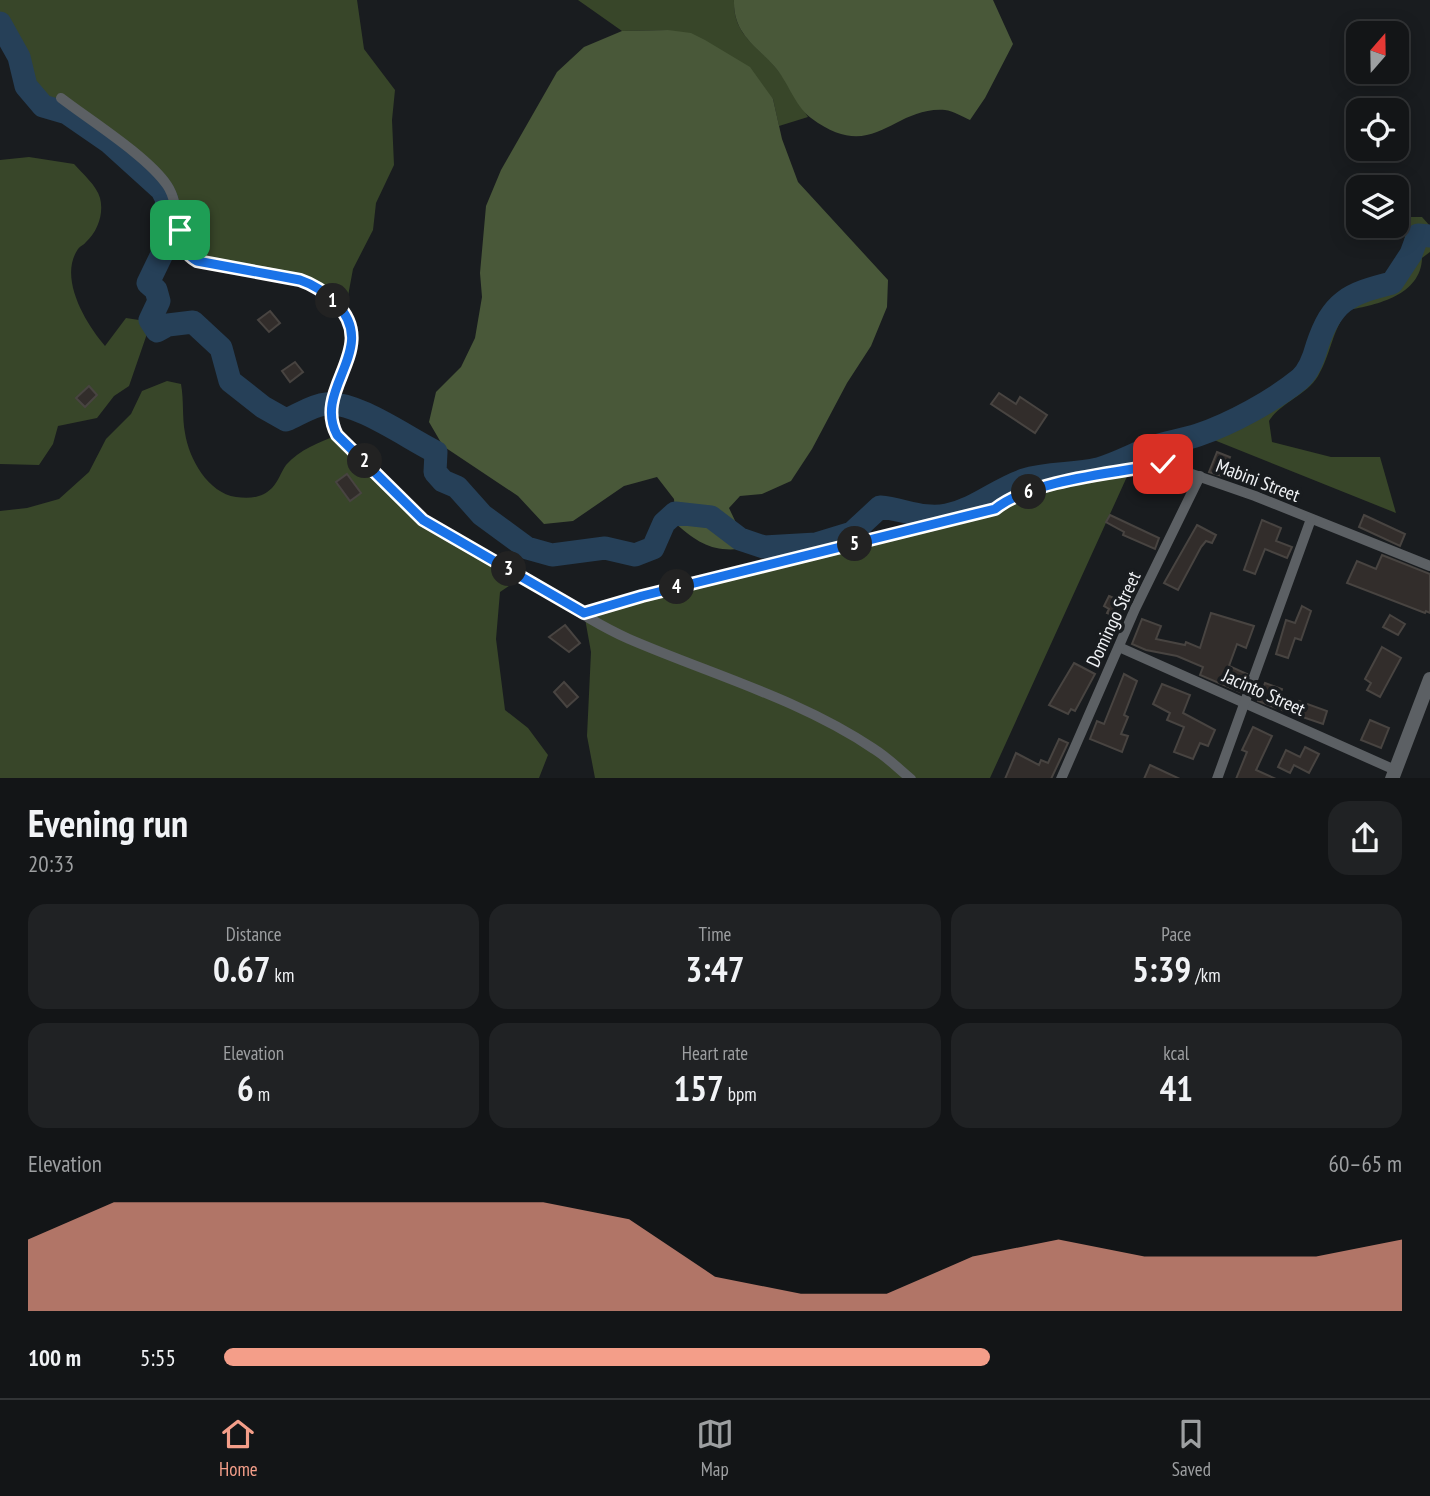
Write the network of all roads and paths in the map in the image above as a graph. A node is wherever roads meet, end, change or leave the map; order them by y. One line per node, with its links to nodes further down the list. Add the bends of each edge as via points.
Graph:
1 (61, 99): 5 (street, via 153,169 168,187 188,256 300,280 316,286 345,312 353,337 331,409 337,435 410,508 450,537)
2 (1200, 476): 3 (street, Mabini Street); 5 (street, Mabini Street, via 1163,464 1066,482 1009,498 995,509); 6 (street, Domingo Street)
3 (1311, 519): 4 (street, Mabini Street); 8 (street)
4 (1430, 566)
5 (584, 613): 10 (street, via 625,637 805,711 874,749)
6 (1119, 647): 8 (street, Jacinto Street); 11 (street, Domingo Street)
7 (1430, 679): 9 (main road)
8 (1243, 701): 9 (street, Jacinto Street); 12 (street)
9 (1394, 775)
10 (910, 778)
11 (1061, 778)
12 (1217, 778)

